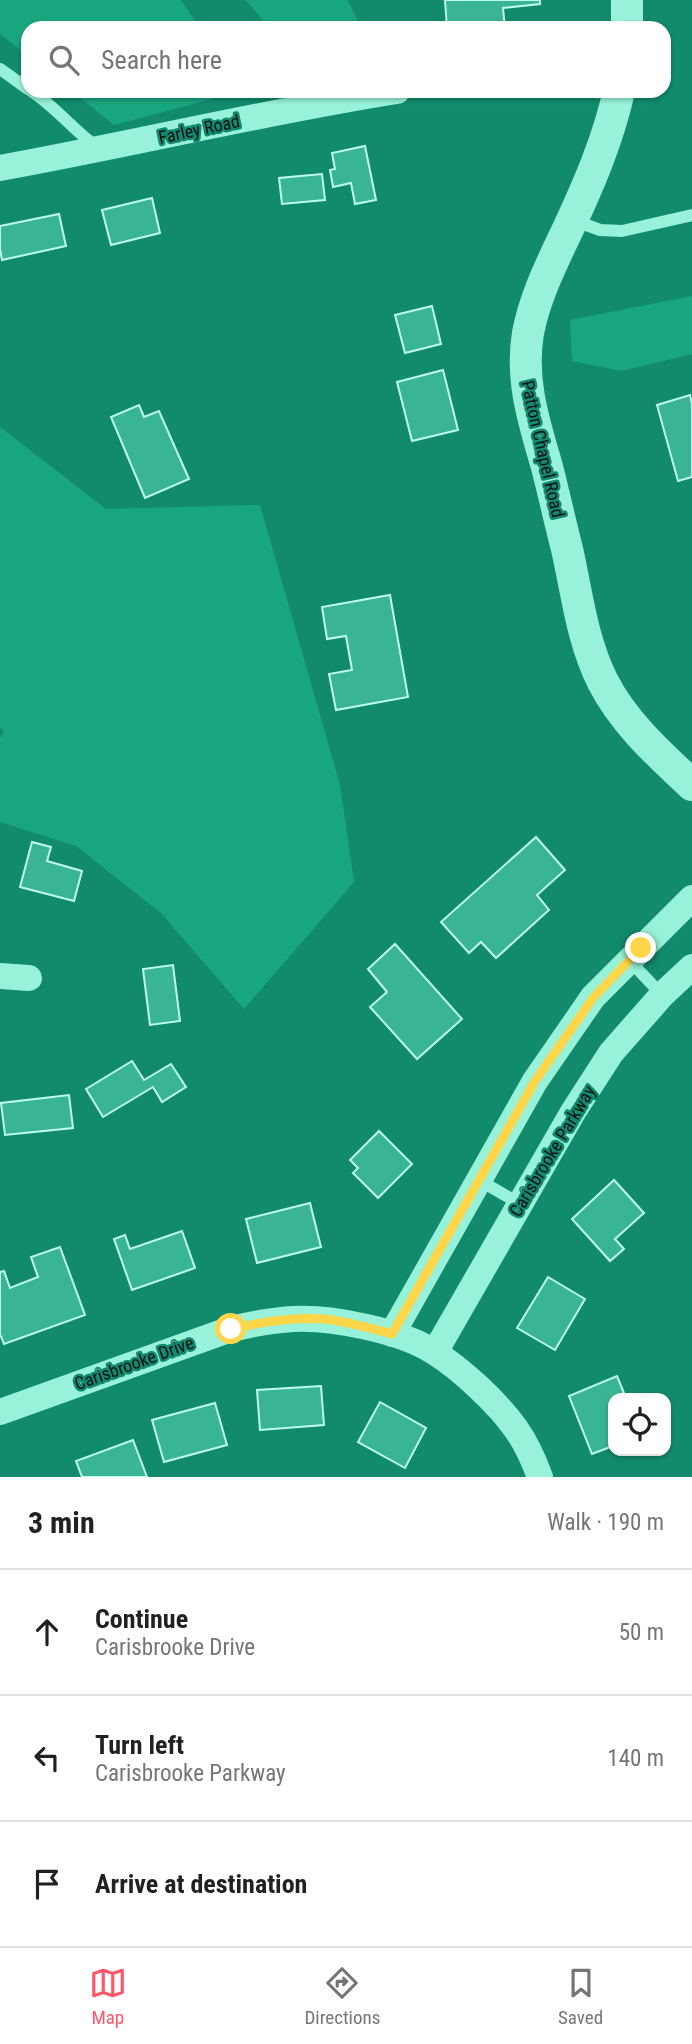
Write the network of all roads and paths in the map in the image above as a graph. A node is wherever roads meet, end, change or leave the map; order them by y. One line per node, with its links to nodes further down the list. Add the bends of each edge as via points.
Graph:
1 (627, 0): 2 (street)
2 (627, 21)
3 (0, 69): 4 (lane)
4 (21, 84)
5 (42, 98): 8 (lane)
6 (352, 98): 8 (street, Farley Road)
7 (618, 98): 11 (street, Patton Chapel Road, via 611,128)
8 (100, 150): 9 (street, Farley Road)
9 (0, 168)
10 (692, 215): 11 (lane, via 622,231 600,230)
11 (572, 219): 12 (street, Patton Chapel Road, via 541,287 528,331 524,361 531,411 587,640 603,681 625,716)
12 (692, 785)
13 (692, 898): 14 (street)
14 (629, 960): 18 (lane); 19 (street, via 593,998 535,1081)
15 (692, 967): 18 (street, Carisbrooke Parkway)
16 (0, 976): 17 (street)
17 (29, 978)
18 (662, 995): 20 (street, Carisbrooke Parkway, via 611,1053)
19 (479, 1180): 20 (lane); 21 (street)
20 (520, 1204): 22 (street, Carisbrooke Parkway)
21 (392, 1334): 22 (street, Carisbrooke Drive); 23 (street, Carisbrooke Drive, via 325,1319 262,1322)
22 (435, 1352): 24 (street, Carisbrooke Drive, via 463,1373 516,1428)
23 (0, 1412)
24 (540, 1477)

